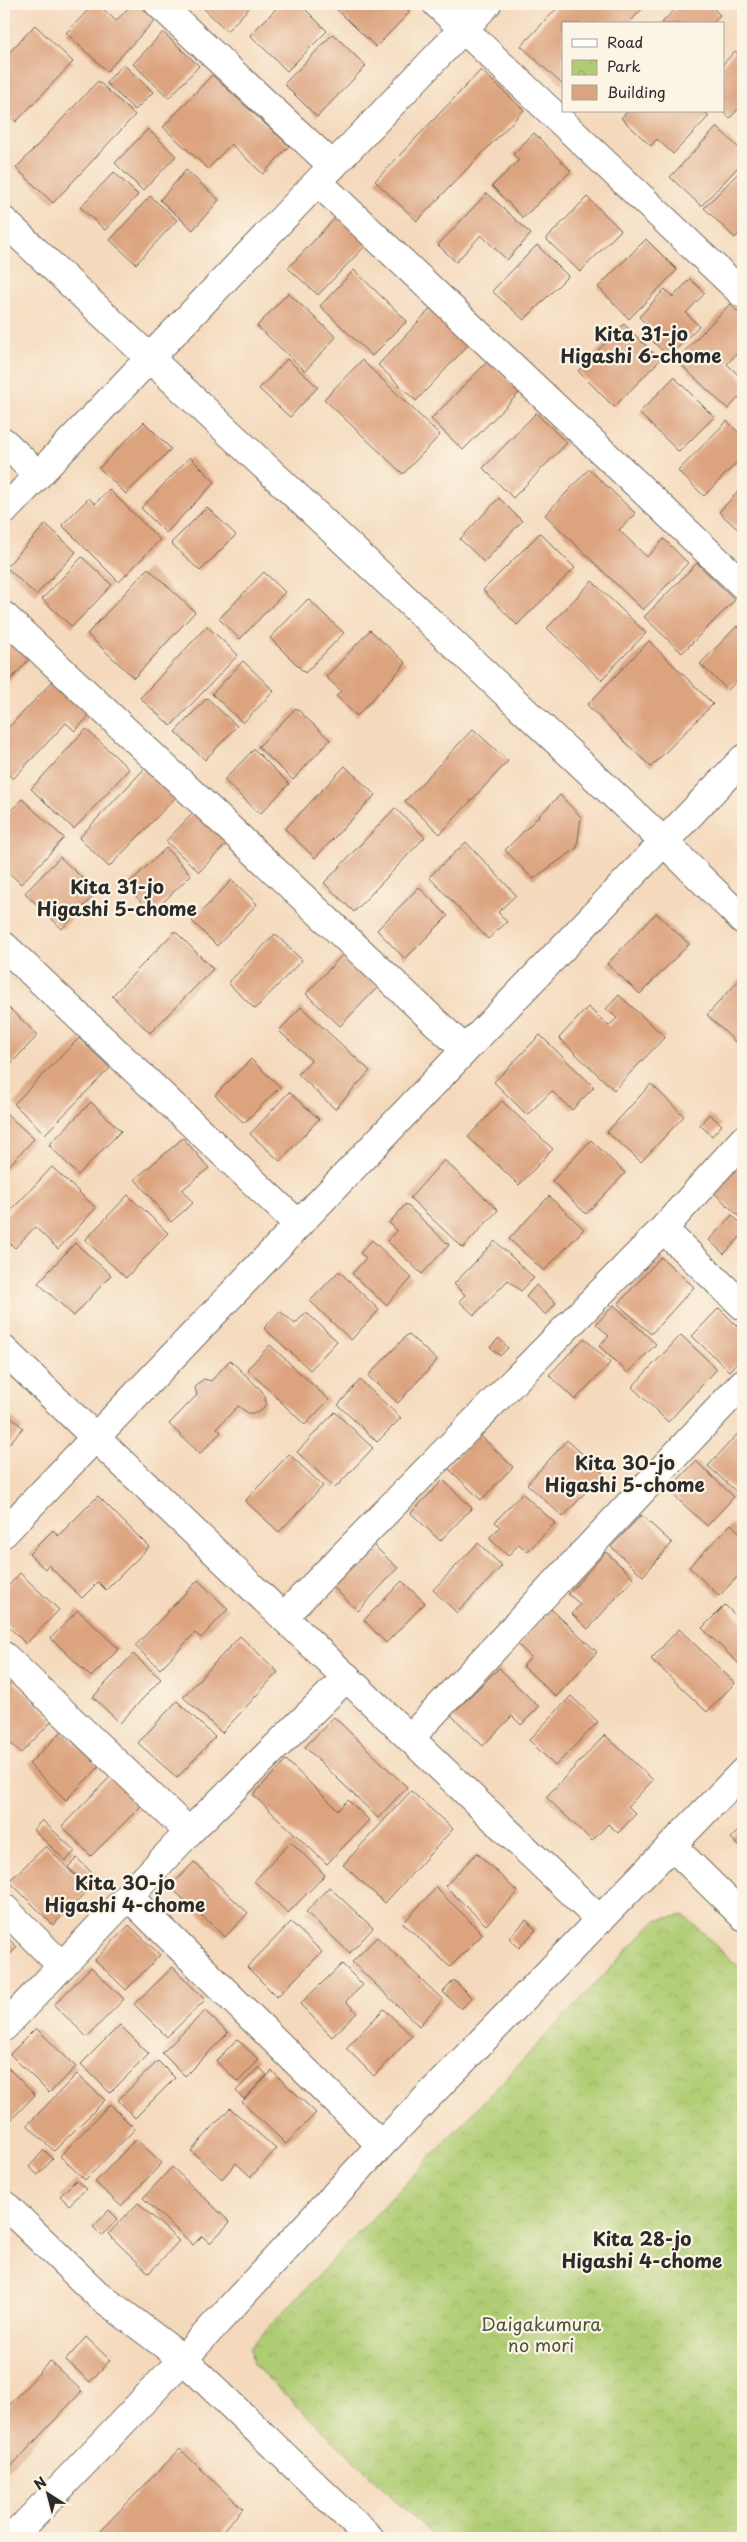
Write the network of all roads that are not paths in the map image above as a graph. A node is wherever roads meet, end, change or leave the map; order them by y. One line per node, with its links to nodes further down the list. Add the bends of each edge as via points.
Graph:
1 (159, 4): 5 (street)
2 (437, 4): 4 (street)
3 (487, 4): 4 (street)
4 (463, 29): 5 (street); 7 (street)
5 (325, 174): 8 (street); 12 (street)
6 (4, 221): 8 (street)
7 (743, 294)
8 (150, 358): 10 (street); 15 (street)
9 (4, 442): 10 (street)
10 (38, 475): 11 (street)
11 (4, 511)
12 (743, 585)
13 (4, 616): 18 (street)
14 (743, 759): 15 (street)
15 (664, 842): 16 (street); 18 (street)
16 (743, 920)
17 (4, 946): 20 (street)
18 (465, 1050): 20 (street)
19 (743, 1140): 21 (street)
20 (298, 1224): 25 (street)
21 (663, 1229): 22 (street); 27 (street)
22 (743, 1306)
23 (4, 1350): 25 (street)
24 (743, 1384): 30 (street)
25 (96, 1436): 26 (street); 27 (street)
26 (4, 1533)
27 (284, 1616): 29 (street)
28 (4, 1656): 32 (street)
29 (347, 1677): 30 (street); 32 (street)
30 (410, 1738): 37 (street)
31 (743, 1772): 33 (street)
32 (189, 1832): 34 (street)
33 (672, 1846): 36 (street); 37 (street)
34 (128, 1896): 38 (street); 40 (street)
35 (4, 1908): 38 (street)
36 (743, 1916)
37 (600, 1920): 40 (street)
38 (62, 1966): 39 (street)
39 (4, 2028)
40 (381, 2145): 42 (street)
41 (4, 2204): 42 (street, via 97,2294)
42 (183, 2359): 43 (street); 44 (street)
43 (12, 2538)
44 (370, 2538)

